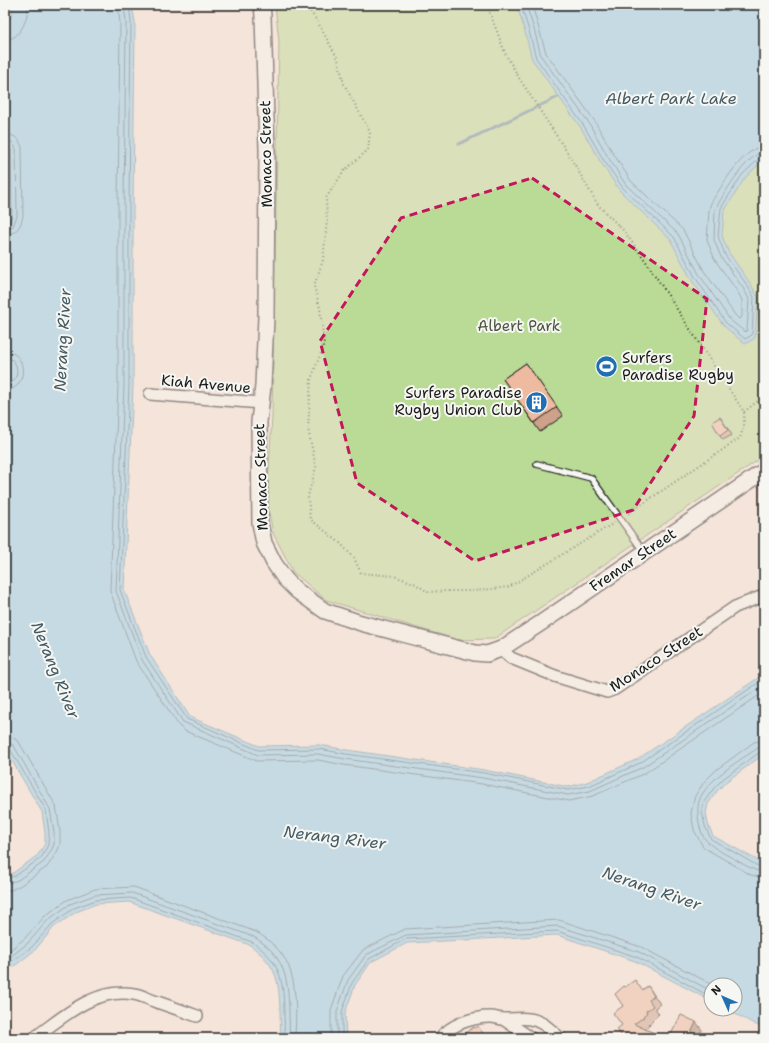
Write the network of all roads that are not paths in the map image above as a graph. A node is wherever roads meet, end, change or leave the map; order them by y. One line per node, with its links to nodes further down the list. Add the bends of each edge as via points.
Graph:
1 (262, 5): 3 (street, Monaco Street, via 266,150 266,309)
2 (150, 394): 3 (street, Kiah Avenue)
3 (261, 403): 8 (street, Monaco Street, via 260,523 264,543 285,579 325,611 361,623 475,653 487,654)
4 (537, 464): 6 (lane, via 591,478)
5 (764, 470): 6 (street, Fremar Street)
6 (644, 552): 8 (street, Fremar Street)
7 (763, 596): 8 (street, Monaco Street, via 735,607 607,692 511,658)
8 (501, 649)
9 (198, 1016): 12 (street, via 135,994 106,994 79,1006)
10 (503, 1019): 11 (street, via 528,1019); 13 (street, via 478,1018 464,1022 454,1026); 14 (street)
11 (542, 1024): 15 (street); 16 (street)
12 (34, 1038)
13 (440, 1038)
14 (531, 1038)
15 (537, 1038)
16 (560, 1038)

